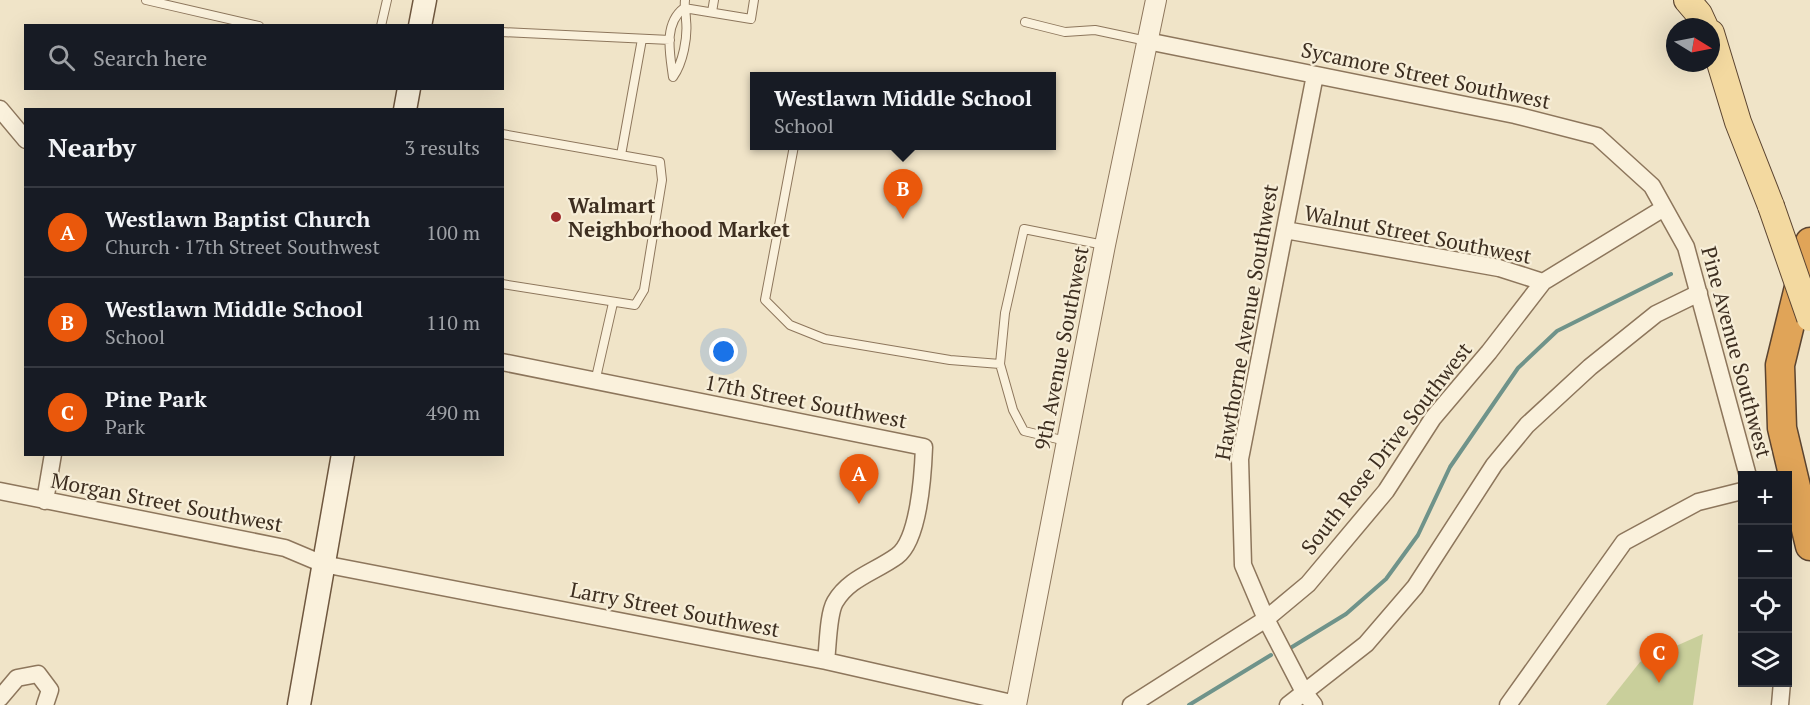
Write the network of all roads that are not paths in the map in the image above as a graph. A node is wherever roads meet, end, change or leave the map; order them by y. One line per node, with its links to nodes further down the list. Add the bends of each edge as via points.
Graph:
1 (146, 0): 14 (lane)
2 (387, 0): 15 (lane)
3 (425, 0): 16 (main road)
4 (714, 0): 10 (lane)
5 (754, 0): 10 (lane, via 750,19)
6 (1156, 0): 20 (street, 9th Avenue Southwest)
7 (1687, 0): 11 (main road)
8 (1704, 0): 12 (main road)
9 (685, 4): 10 (lane); 19 (lane, via 673,17); 19 (lane, via 683,49 673,77)
10 (712, 12)
11 (1701, 18)
12 (1707, 18)
13 (1025, 22): 20 (lane, via 1065,32 1095,30)
14 (250, 24)
15 (381, 24)
16 (420, 24)
17 (504, 32): 18 (lane)
18 (642, 39): 19 (lane); 29 (lane)
19 (670, 40)
20 (1147, 41): 22 (street, Sycamore Street Southwest); 33 (street, 9th Avenue Southwest)
21 (1720, 67): 38 (main road, bridge)
22 (1315, 75): 30 (street, Sycamore Street Southwest, via 1515,115 1597,136 1652,186); 31 (street, Hawthorne Avenue Southwest)
23 (409, 90): 24 (main road)
24 (405, 108)
25 (0, 109): 27 (street)
26 (504, 134): 29 (lane)
27 (24, 138)
28 (793, 150): 40 (lane, via 765,300 790,325 825,339 950,360)
29 (621, 155): 37 (lane, via 660,162 662,180 642,294 635,305)
30 (1665, 208): 34 (street, South Rose Drive Southwest); 36 (street, Pine Avenue Southwest, via 1686,247)
31 (1285, 230): 34 (street, Walnut Street Southwest, via 1499,268); 51 (street, Hawthorne Avenue Southwest, via 1240,459 1243,565)
32 (1810, 242): 49 (highway, via 1780,365 1782,428)
33 (1105, 245): 40 (lane, via 1024,229 1005,313); 42 (street, 9th Avenue Southwest)
34 (1543, 282): 51 (street, South Rose Drive Southwest, via 1432,418 1386,491 1358,526 1308,584)
35 (504, 284): 37 (lane)
36 (1699, 293): 45 (street, Pine Avenue Southwest); 55 (street, via 1656,314 1527,425 1494,465 1415,587 1366,644)
37 (613, 303): 41 (lane)
38 (1810, 318)
39 (504, 362): 41 (street, 17th Street Southwest)
40 (1000, 364): 42 (lane, via 1012,410 1024,431)
41 (596, 382): 52 (street, 17th Street Southwest, via 924,447 911,536 899,555 848,585 833,604)
42 (1067, 441): 58 (street, 9th Avenue Southwest)
43 (53, 456): 48 (street)
44 (343, 456): 50 (main road)
45 (1747, 471)
46 (0, 491): 48 (street, Morgan Street Southwest)
47 (1738, 492): 61 (street, via 1698,502 1624,542)
48 (45, 501): 50 (street, Morgan Street Southwest, via 285,548)
49 (1810, 546)
50 (323, 564): 52 (street, Larry Street Southwest); 57 (main road)
51 (1266, 619): 55 (street, Hawthorne Avenue Southwest); 59 (street, South Rose Drive Southwest)
52 (826, 661): 58 (street, Larry Street Southwest)
53 (1782, 687): 62 (street)
54 (0, 698): 56 (street, via 17,678 38,674 50,690)
55 (1309, 699): 60 (street)
56 (45, 705)
57 (298, 705)
58 (1016, 705)
59 (1131, 705)
60 (1288, 705)
61 (1508, 705)
62 (1780, 705)

